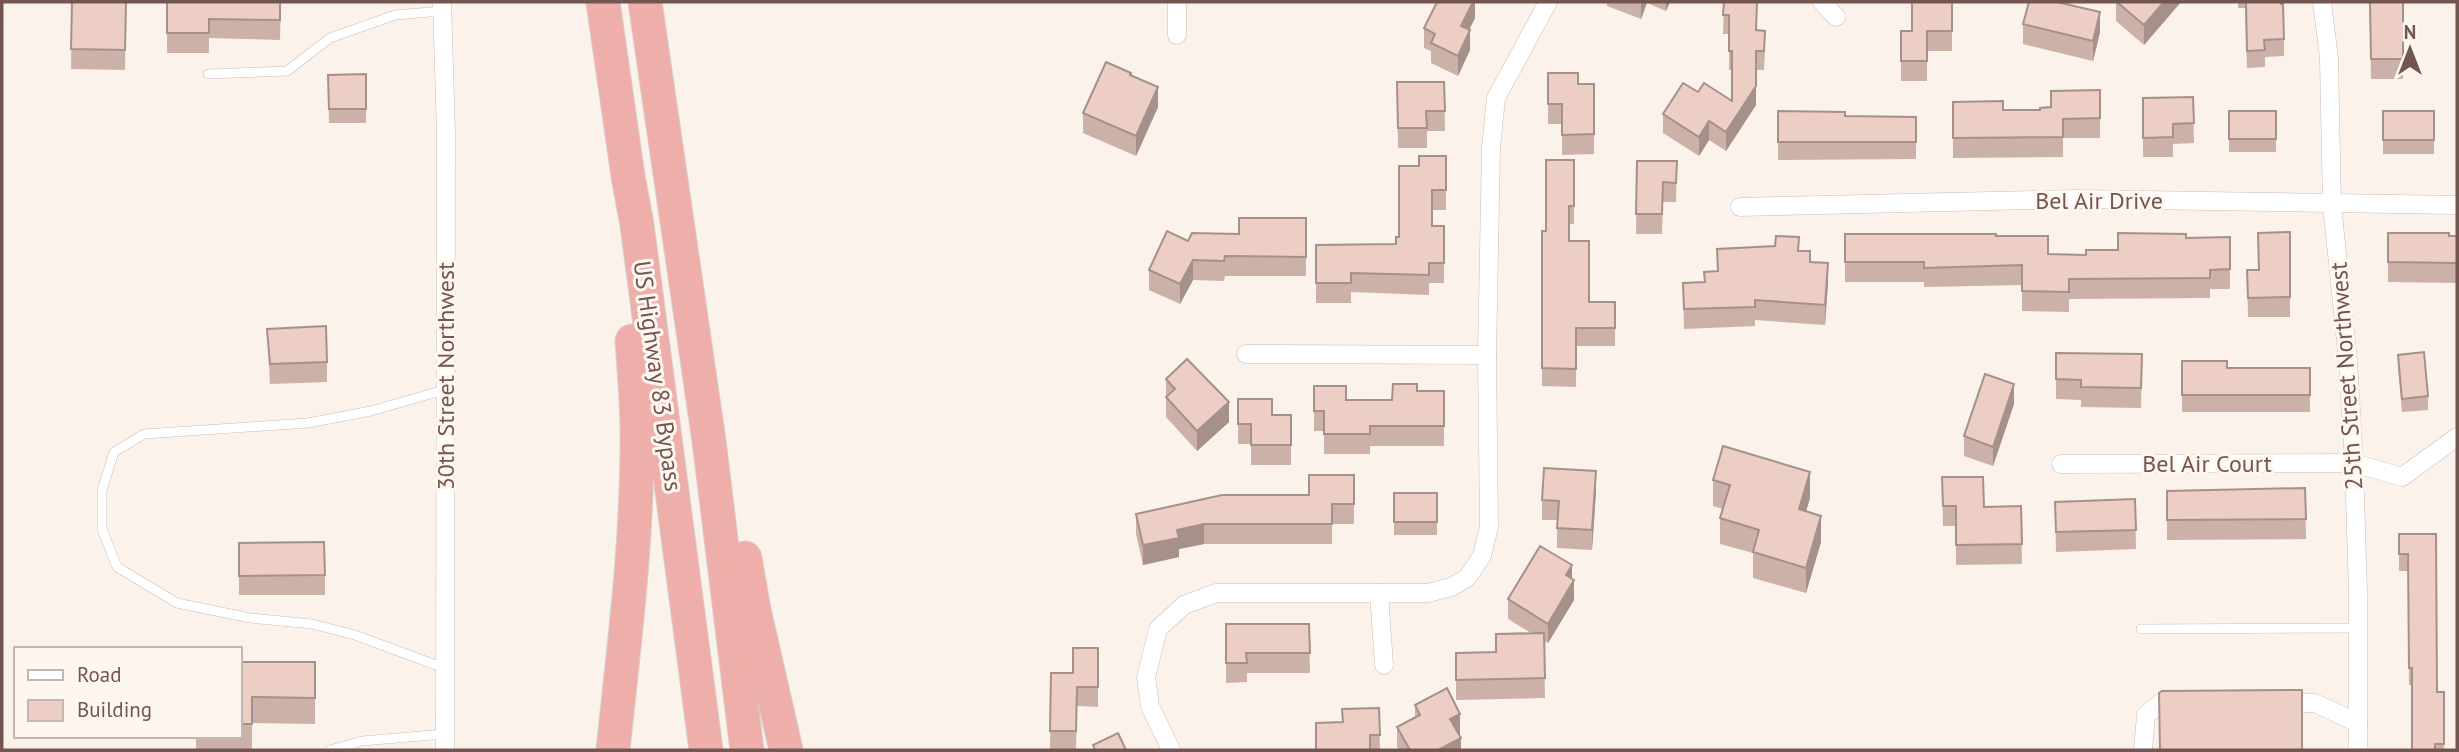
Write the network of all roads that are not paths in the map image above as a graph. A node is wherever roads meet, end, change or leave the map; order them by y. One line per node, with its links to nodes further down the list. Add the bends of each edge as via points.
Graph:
1 (603, 2): 11 (highway, US Highway 83 Bypass)
2 (645, 2): 15 (highway, US Highway 83 Bypass)
3 (1177, 2): 9 (street)
4 (1548, 2): 17 (street, via 1496,98)
5 (1822, 2): 8 (street)
6 (2322, 2): 12 (street, 25th Street Northwest, via 2329,58)
7 (442, 6): 10 (lane, via 395,15 330,38 286,71); 18 (street, 30th Street Northwest)
8 (1836, 17)
9 (1177, 35)
10 (208, 74)
11 (628, 176): 32 (highway, via 623,250 637,444); 33 (highway, US Highway 83 Bypass)
12 (2332, 205): 13 (street, Bel Air Drive); 14 (street, Bel Air Drive, via 2077,199); 20 (street, 25th Street Northwest)
13 (2457, 205)
14 (1740, 207)
15 (678, 230): 34 (highway, US Highway 83 Bypass); 35 (highway, via 704,316 754,610)
16 (1246, 354): 17 (street)
17 (1487, 355): 22 (street, via 1489,527 1482,556 1467,578 1451,587 1428,593)
18 (444, 390): 26 (street, 30th Street Northwest); 26 (lane, via 308,423 144,434 114,453 102,490 102,529 117,568 177,603 250,618 312,624)
19 (2457, 437): 20 (street, Bel Air Court, via 2402,477)
20 (2354, 463): 21 (street, Bel Air Court); 23 (street, 25th Street Northwest)
21 (2061, 464)
22 (1380, 593): 25 (street); 36 (street, via 1216,593 1184,605 1158,629 1146,677 1150,706)
23 (2358, 628): 24 (lane); 29 (street, 25th Street Northwest)
24 (2141, 629)
25 (1384, 665)
26 (444, 668): 30 (street, 30th Street Northwest)
27 (2200, 702): 37 (street, via 2163,701 2146,715)
28 (2263, 703): 29 (street, via 2315,703)
29 (2358, 723): 38 (street, 25th Street Northwest)
30 (444, 742): 31 (lane, via 362,741)
31 (330, 750)
32 (613, 750)
33 (706, 750)
34 (747, 750)
35 (786, 750)
36 (1171, 750)
37 (2143, 750)
38 (2358, 750)

